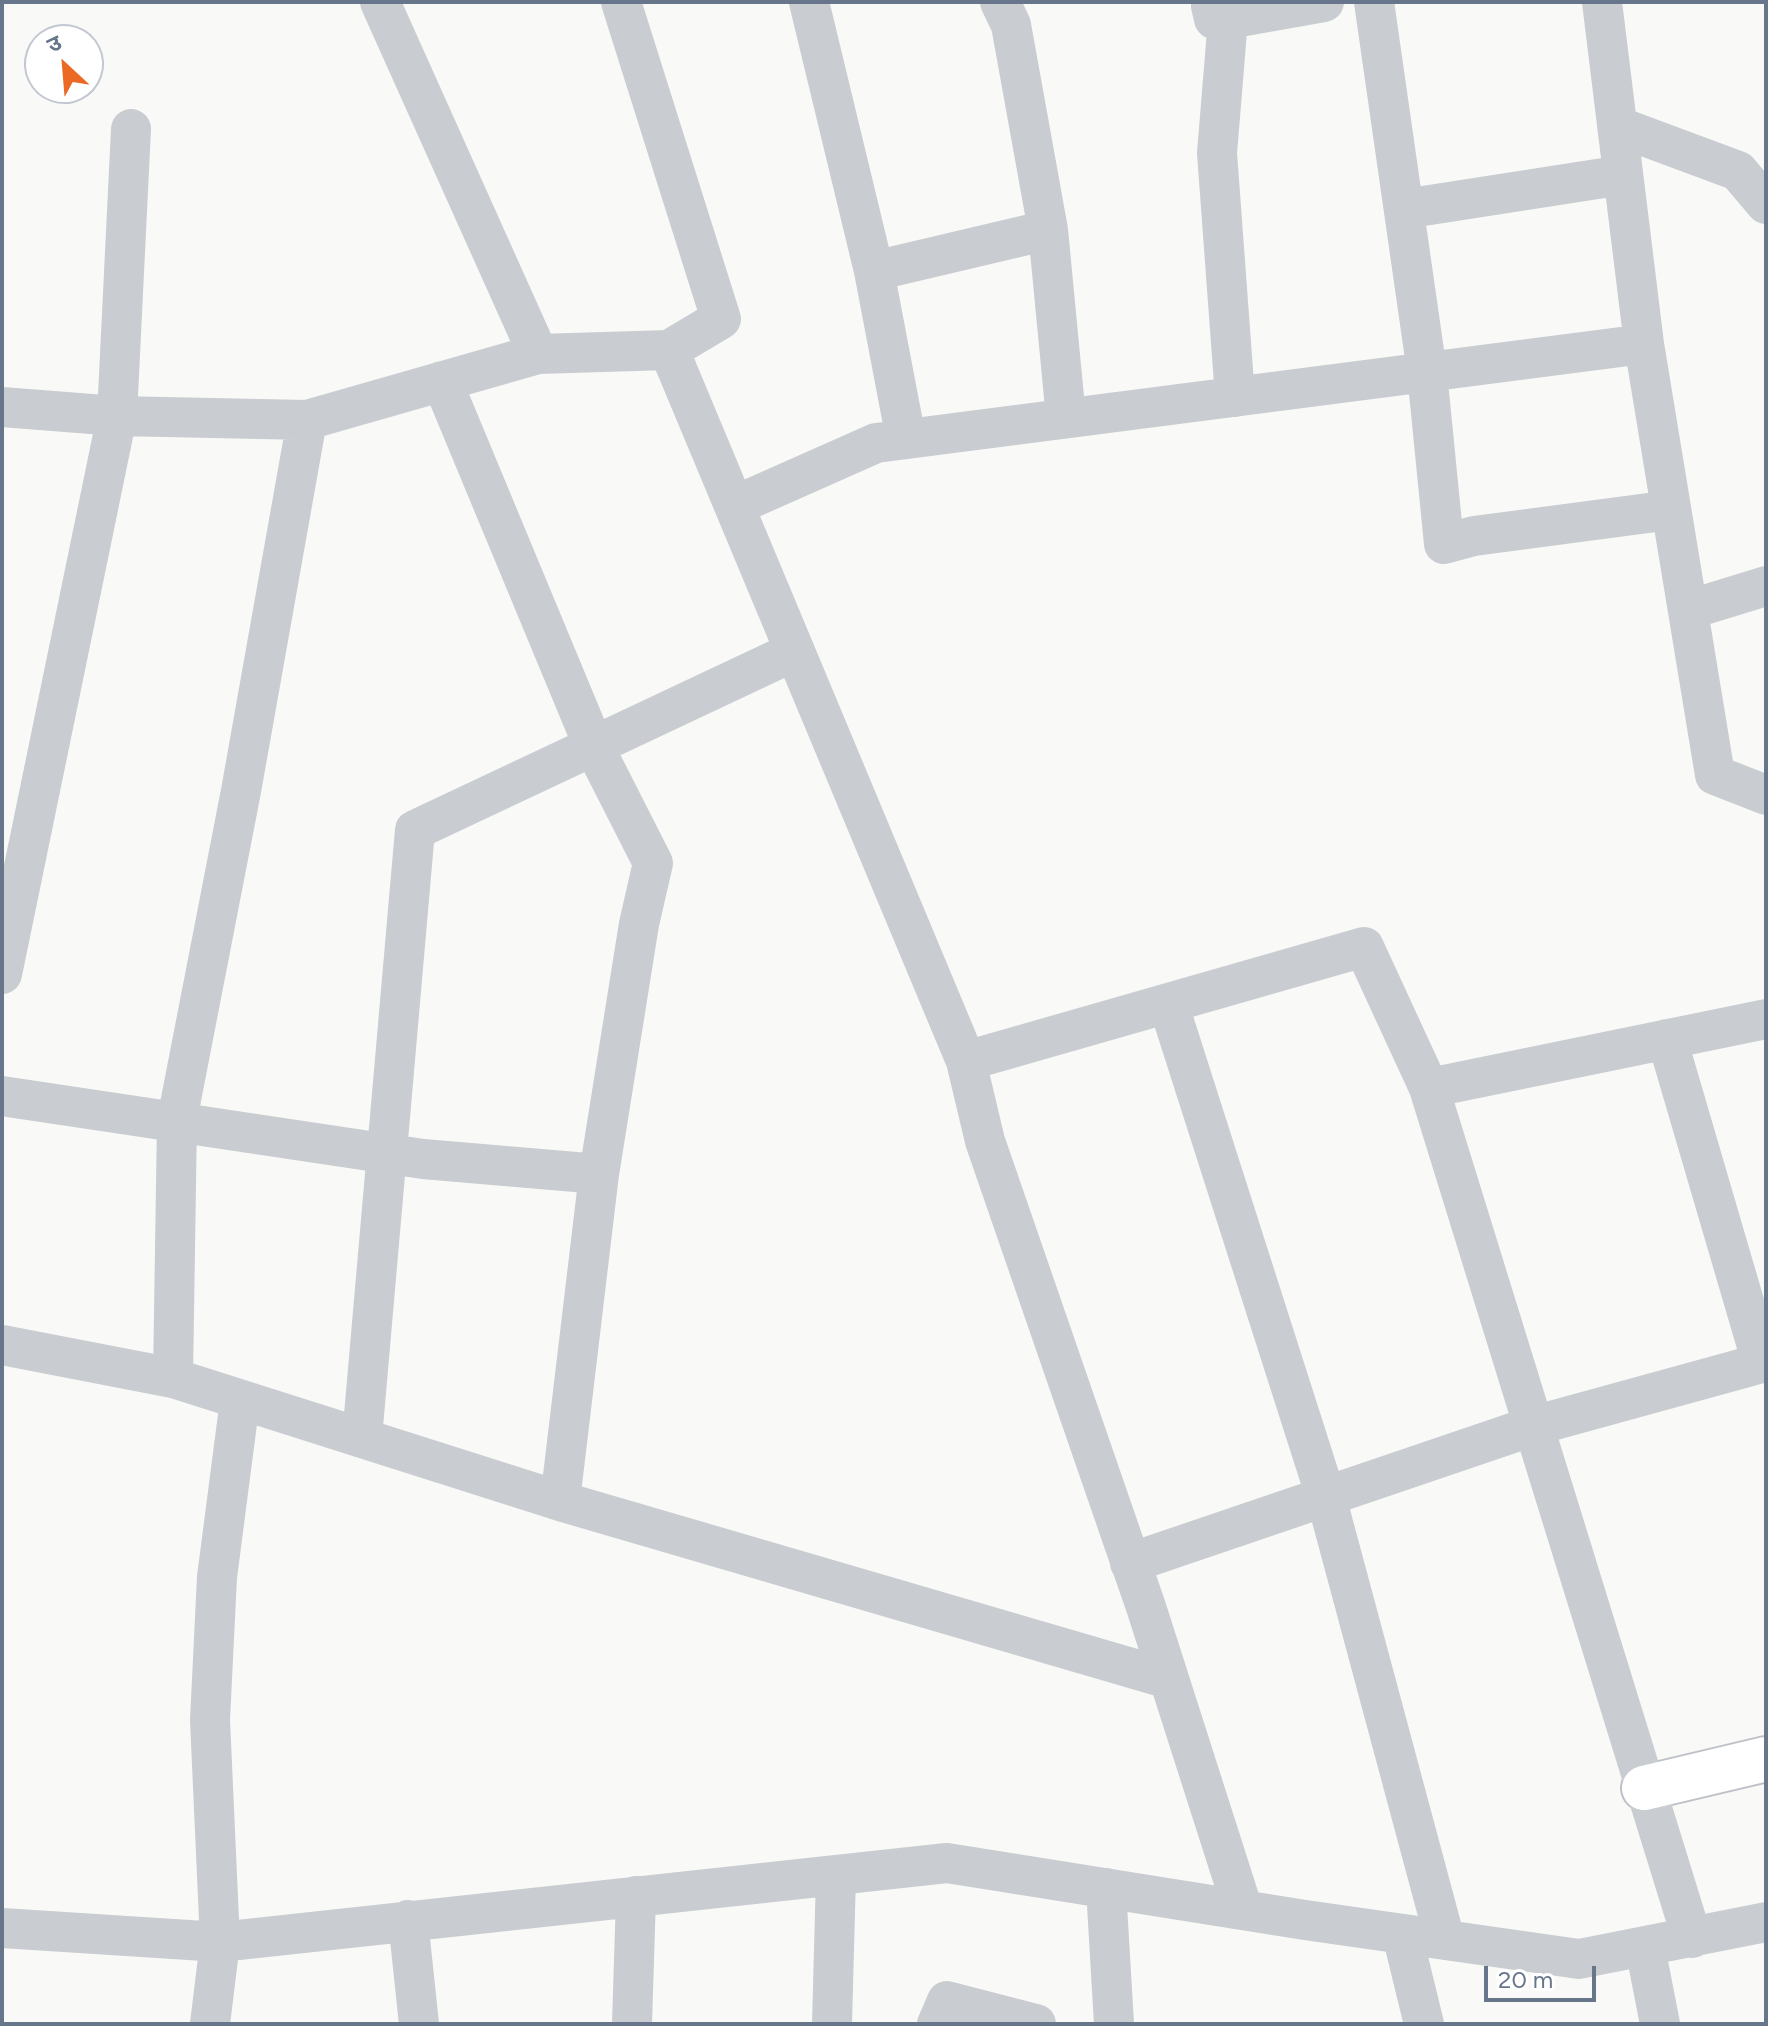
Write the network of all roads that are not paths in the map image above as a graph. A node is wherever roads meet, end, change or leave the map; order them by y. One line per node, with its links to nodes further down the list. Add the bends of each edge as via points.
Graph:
1 (380, 2): 18 (street)
2 (621, 2): 17 (street, via 721,319)
3 (809, 2): 15 (street)
4 (1000, 2): 14 (street, via 1011,25)
5 (1324, 2): 8 (street)
6 (1374, 2): 13 (street)
7 (1602, 2): 9 (street)
8 (1219, 10): 21 (street, via 1217,153)
9 (1617, 126): 11 (street); 12 (street, via 1738,171)
10 (131, 129): 23 (street)
11 (1623, 175): 13 (street); 16 (street)
12 (1766, 204)
13 (1404, 209): 19 (street)
14 (1048, 230): 15 (street); 24 (street)
15 (874, 271): 26 (street)
16 (1644, 344): 19 (street); 28 (street)
17 (669, 350): 18 (street); 27 (street)
18 (538, 354): 20 (street)
19 (1427, 372): 21 (street); 28 (street, via 1444,544)
20 (442, 381): 25 (street); 32 (street)
21 (1235, 397): 24 (street)
22 (2, 407): 23 (street)
23 (117, 416): 25 (street); 34 (street)
24 (1066, 418): 26 (street)
25 (307, 420): 41 (street)
26 (906, 439): 27 (street, via 876,443)
27 (734, 506): 31 (street)
28 (1671, 510): 30 (street)
29 (1766, 586): 30 (street)
30 (1688, 610): 33 (street, via 1715,775)
31 (795, 651): 32 (street); 38 (street)
32 (594, 747): 42 (street, via 415,830); 43 (street, via 653,863)
33 (1766, 795)
34 (2, 974)
35 (1168, 1003): 38 (street); 39 (street, via 1364,947); 51 (street)
36 (1766, 1019): 37 (street)
37 (1667, 1039): 39 (street); 44 (street)
38 (966, 1061): 53 (street, via 985,1141)
39 (1429, 1088): 49 (street)
40 (2, 1096): 41 (street)
41 (177, 1120): 42 (street); 47 (street)
42 (387, 1153): 43 (street); 50 (street)
43 (599, 1174): 52 (street)
44 (1752, 1267): 46 (street)
45 (2, 1345): 47 (street)
46 (1764, 1370): 49 (street)
47 (173, 1378): 48 (street)
48 (240, 1400): 50 (street); 67 (street, via 217,1577 210,1720)
49 (1533, 1426): 51 (street); 56 (street)
50 (362, 1438): 52 (street)
51 (1326, 1497): 53 (street); 66 (street)
52 (560, 1501): 54 (street)
53 (1130, 1563): 54 (street)
54 (1169, 1679): 60 (street)
55 (1766, 1759): 56 (street)
56 (1644, 1788): 65 (street)
57 (836, 1875): 58 (street, via 947,1863); 59 (street); 72 (street)
58 (1106, 1888): 60 (street); 75 (street)
59 (636, 1896): 61 (street); 71 (street)
60 (1243, 1910): 64 (street)
61 (408, 1920): 67 (street); 70 (street)
62 (1766, 1922): 65 (street)
63 (2, 1928): 67 (street)
64 (1402, 1934): 66 (street); 76 (street)
65 (1692, 1938): 68 (street)
66 (1445, 1940): 68 (street, via 1579,1959)
67 (220, 1942): 69 (street)
68 (1645, 1947): 77 (street)
69 (210, 2024)
70 (419, 2024)
71 (632, 2024)
72 (832, 2024)
73 (937, 2024): 74 (street, via 947,2001)
74 (1036, 2024)
75 (1114, 2024)
76 (1424, 2024)
77 (1660, 2024)

